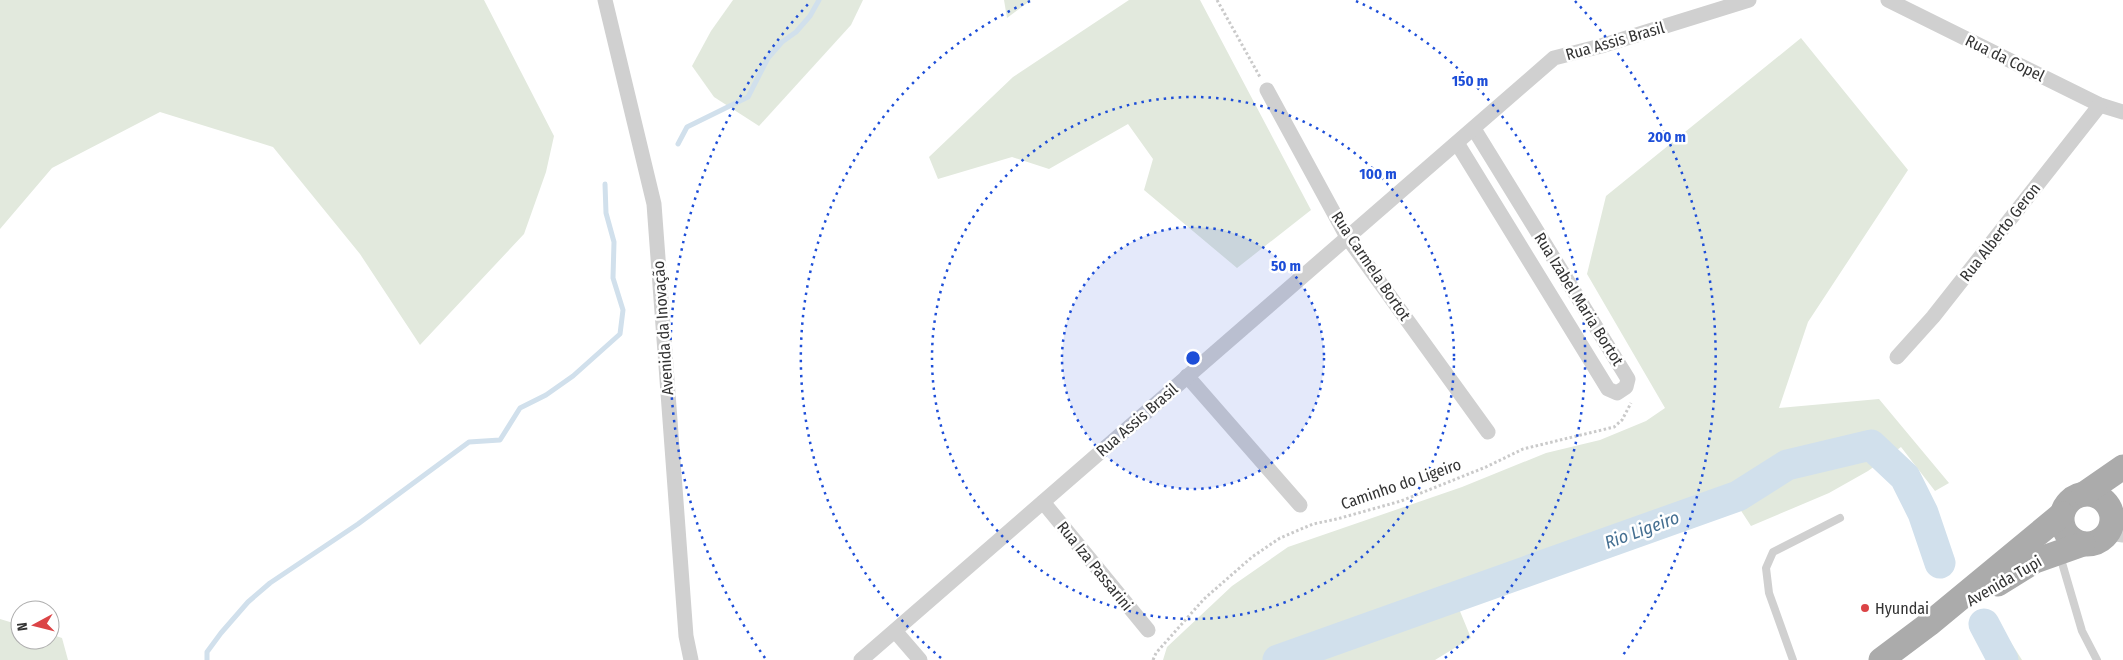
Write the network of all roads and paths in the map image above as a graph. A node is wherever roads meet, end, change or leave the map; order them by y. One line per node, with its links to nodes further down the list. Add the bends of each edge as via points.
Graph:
1 (606, 0): 28 (street, Avenida da Inovação, via 654,204 686,636)
2 (1217, 0): 5 (path)
3 (1749, 0): 8 (street, Rua Assis Brasil, via 1554,58)
4 (1888, 0): 6 (street, Rua da Copel)
5 (1267, 90): 10 (street, Rua Carmela Bortot)
6 (2100, 104): 7 (street, Rua da Copel); 11 (street, Rua Alberto Geron, via 1933,317)
7 (2123, 112)
8 (1474, 128): 9 (street, Rua Assis Brasil); 13 (street, Rua Izabel Maria Bortot)
9 (1457, 143): 10 (street, Rua Assis Brasil); 13 (street, Rua Izabel Maria Bortot, via 1608,389 1617,392 1626,388)
10 (1347, 237): 12 (street, Rua Assis Brasil); 14 (street, Rua Carmela Bortot)
11 (1897, 356)
12 (1187, 376): 18 (street, Rua Assis Brasil); 19 (street)
13 (1628, 379): 31 (path, Caminho do Ligeiro, via 1637,389 1622,420 1614,427 1523,449 1418,494 1313,524 1265,546 1204,599)
14 (1488, 432)
15 (2123, 467): 16 (main road)
16 (2084, 494): 17 (main road); 20 (main road, Avenida Tupi, via 2070,500)
17 (2118, 498): 22 (main road, via 2113,515)
18 (1043, 502): 26 (street, Rua Iza Passarini); 27 (street, Rua Assis Brasil)
19 (1300, 505)
20 (2062, 514): 23 (main road, via 2064,531); 25 (main road, Avenida Tupi)
21 (1840, 518): 32 (lane, via 1773,552 1766,568 1769,593)
22 (2116, 534): 23 (main road, Avenida Tupi, via 2096,544)
23 (2083, 544): 24 (main road, Avenida Tupi)
24 (2059, 552): 25 (main road, Avenida Tupi, via 2035,561); 34 (lane, via 2082,631)
25 (1929, 624): 33 (main road, Avenida Tupi)
26 (1148, 630)
27 (895, 631): 29 (street, Rua Assis Brasil); 30 (street)
28 (691, 660)
29 (861, 660)
30 (920, 660)
31 (1153, 660)
32 (1793, 660)
33 (1881, 660)
34 (2097, 660)

